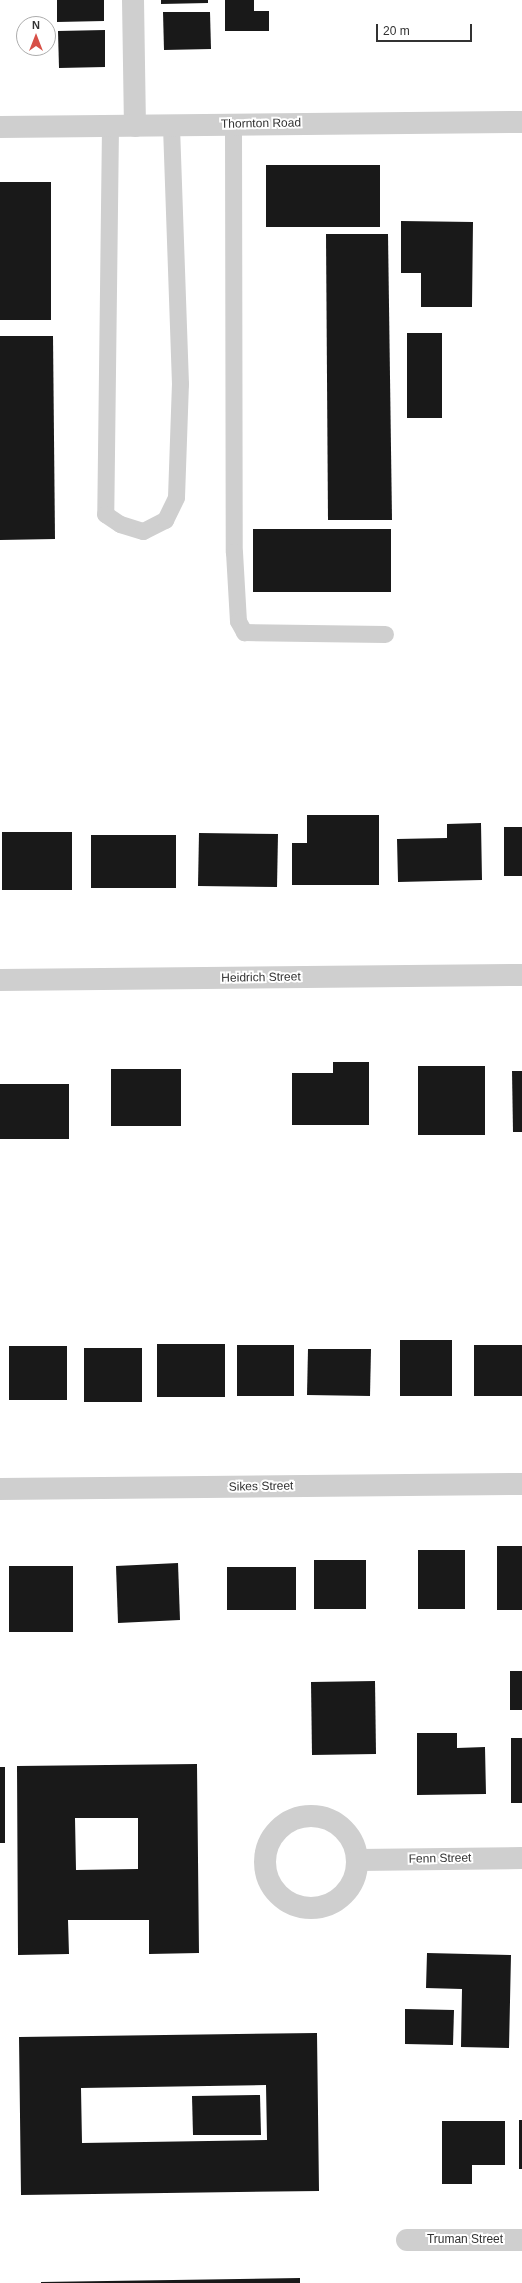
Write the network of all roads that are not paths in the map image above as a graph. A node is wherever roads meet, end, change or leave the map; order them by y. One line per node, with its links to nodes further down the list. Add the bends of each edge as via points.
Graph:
1 (133, 0): 5 (street)
2 (522, 122): 3 (street, Thornton Road)
3 (233, 124): 6 (street, Thornton Road); 8 (lane, via 234,552 238,621 244,632)
4 (110, 126): 5 (street, Thornton Road); 6 (lane, via 105,514 120,524 143,531 165,520 176,497 180,384); 7 (street, Thornton Road)
5 (135, 126): 6 (street, Thornton Road)
6 (171, 126)
7 (0, 127)
8 (385, 634)
9 (522, 976): 10 (street, Heidrich Street)
10 (0, 980)
11 (522, 1484): 12 (street, Sikes Street)
12 (0, 1489)
13 (522, 1858): 14 (street, Fenn Street)
14 (358, 1860): 14 (street, via 355,1845 348,1832 323,1816 309,1815 294,1818 281,1826 266,1850 265,1864 268,1881 277,1893 290,1903 306,1908 329,1904 348,1890 356,1876)
15 (408, 2240): 16 (street, Truman Street)
16 (522, 2240)

